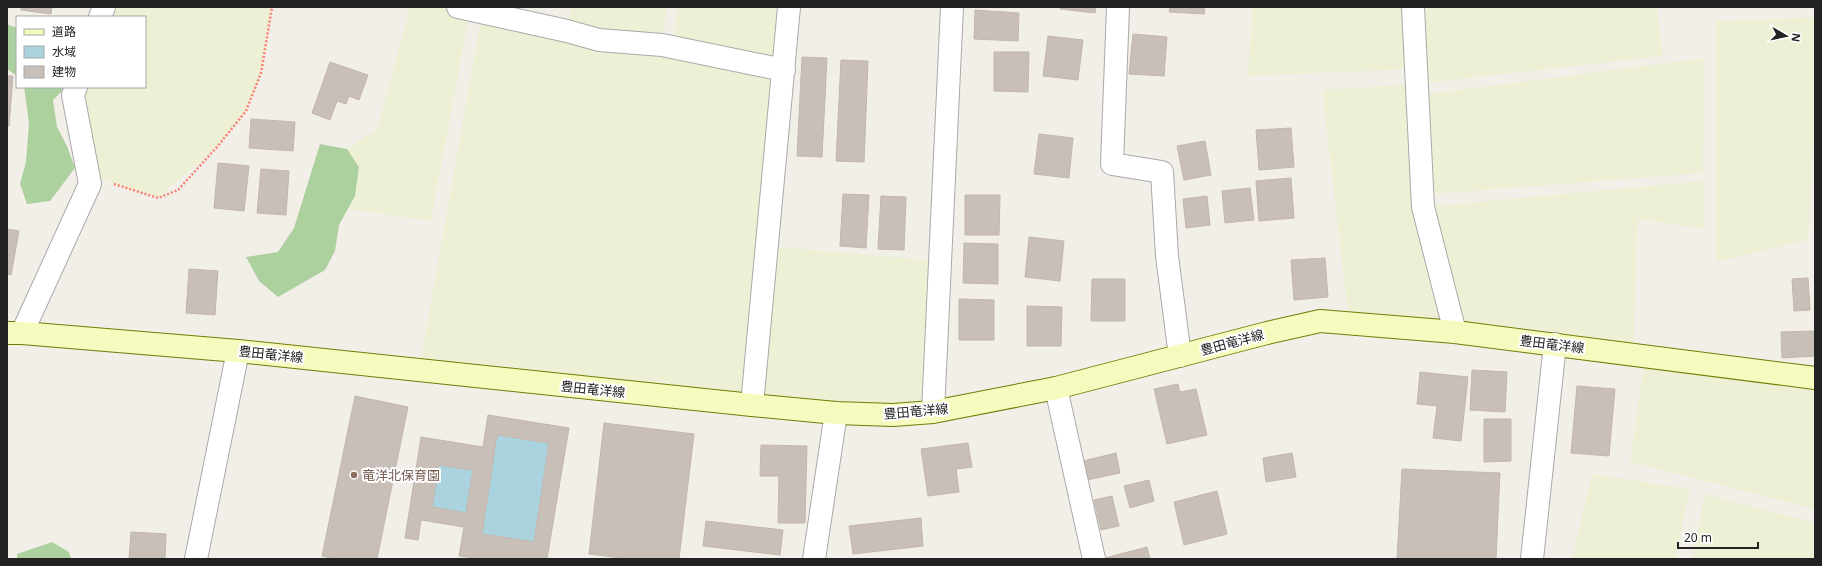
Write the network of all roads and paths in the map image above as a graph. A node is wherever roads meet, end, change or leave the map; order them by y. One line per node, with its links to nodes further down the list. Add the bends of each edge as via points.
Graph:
1 (272, 7): 9 (path, via 261,73 246,111 178,190 158,198)
2 (458, 7): 7 (street, via 599,40 662,46)
3 (789, 7): 7 (street)
4 (952, 7): 18 (street)
5 (1118, 7): 14 (street, via 1112,164 1162,172 1167,256)
6 (1413, 7): 10 (street, via 1423,207)
7 (784, 70): 17 (street)
8 (76, 88): 9 (street, via 73,95)
9 (88, 175): 11 (street, via 90,184)
10 (1455, 332): 12 (main road, 豊田竜洋線); 14 (main road, 豊田竜洋線, via 1320,321)
11 (15, 333): 13 (main road, 豊田竜洋線)
12 (1555, 344): 15 (main road, 豊田竜洋線); 23 (street)
13 (238, 350): 17 (main road, 豊田竜洋線); 20 (street)
14 (1180, 356): 16 (main road, 豊田竜洋線)
15 (1815, 378)
16 (1056, 388): 18 (main road, 豊田竜洋線); 22 (street)
17 (752, 405): 19 (main road, 豊田竜洋線)
18 (933, 412): 19 (main road, 豊田竜洋線, via 893,415)
19 (836, 413): 21 (street)
20 (196, 559)
21 (814, 559)
22 (1094, 559)
23 (1532, 559)

